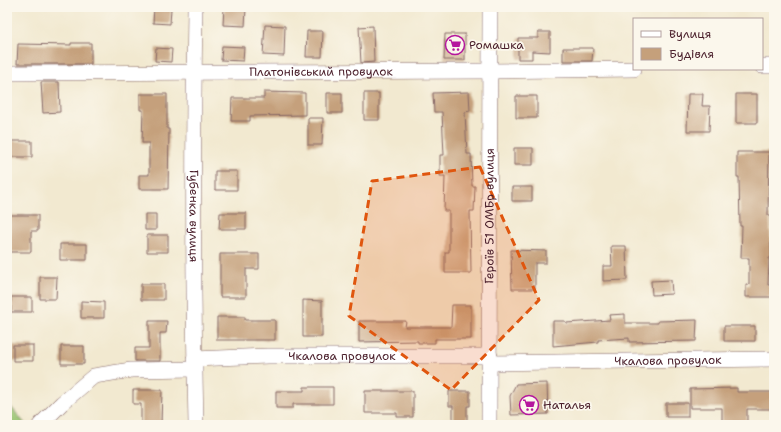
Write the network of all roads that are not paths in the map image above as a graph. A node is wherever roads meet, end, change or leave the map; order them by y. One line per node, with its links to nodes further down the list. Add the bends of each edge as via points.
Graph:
1 (196, 7): 7 (street, Губенка вулиця)
2 (490, 7): 6 (street, Героїв 51 ОМБр вулиця)
3 (763, 66): 4 (street)
4 (774, 66)
5 (633, 69): 6 (street, Платонівський провулок)
6 (490, 71): 7 (street, Платонівський провулок); 10 (street, Героїв 51 ОМБр вулиця)
7 (194, 72): 8 (street, Платонівський провулок); 11 (street, Губенка вулиця)
8 (7, 73)
9 (774, 359): 10 (street, Чкалова провулок)
10 (490, 360): 11 (street, Чкалова провулок, via 268,356); 14 (street, Героїв 51 ОМБр вулиця)
11 (194, 364): 12 (street, Чкалова провулок, via 94,376); 13 (street, Губенка вулиця)
12 (40, 425)
13 (196, 425)
14 (489, 425)

